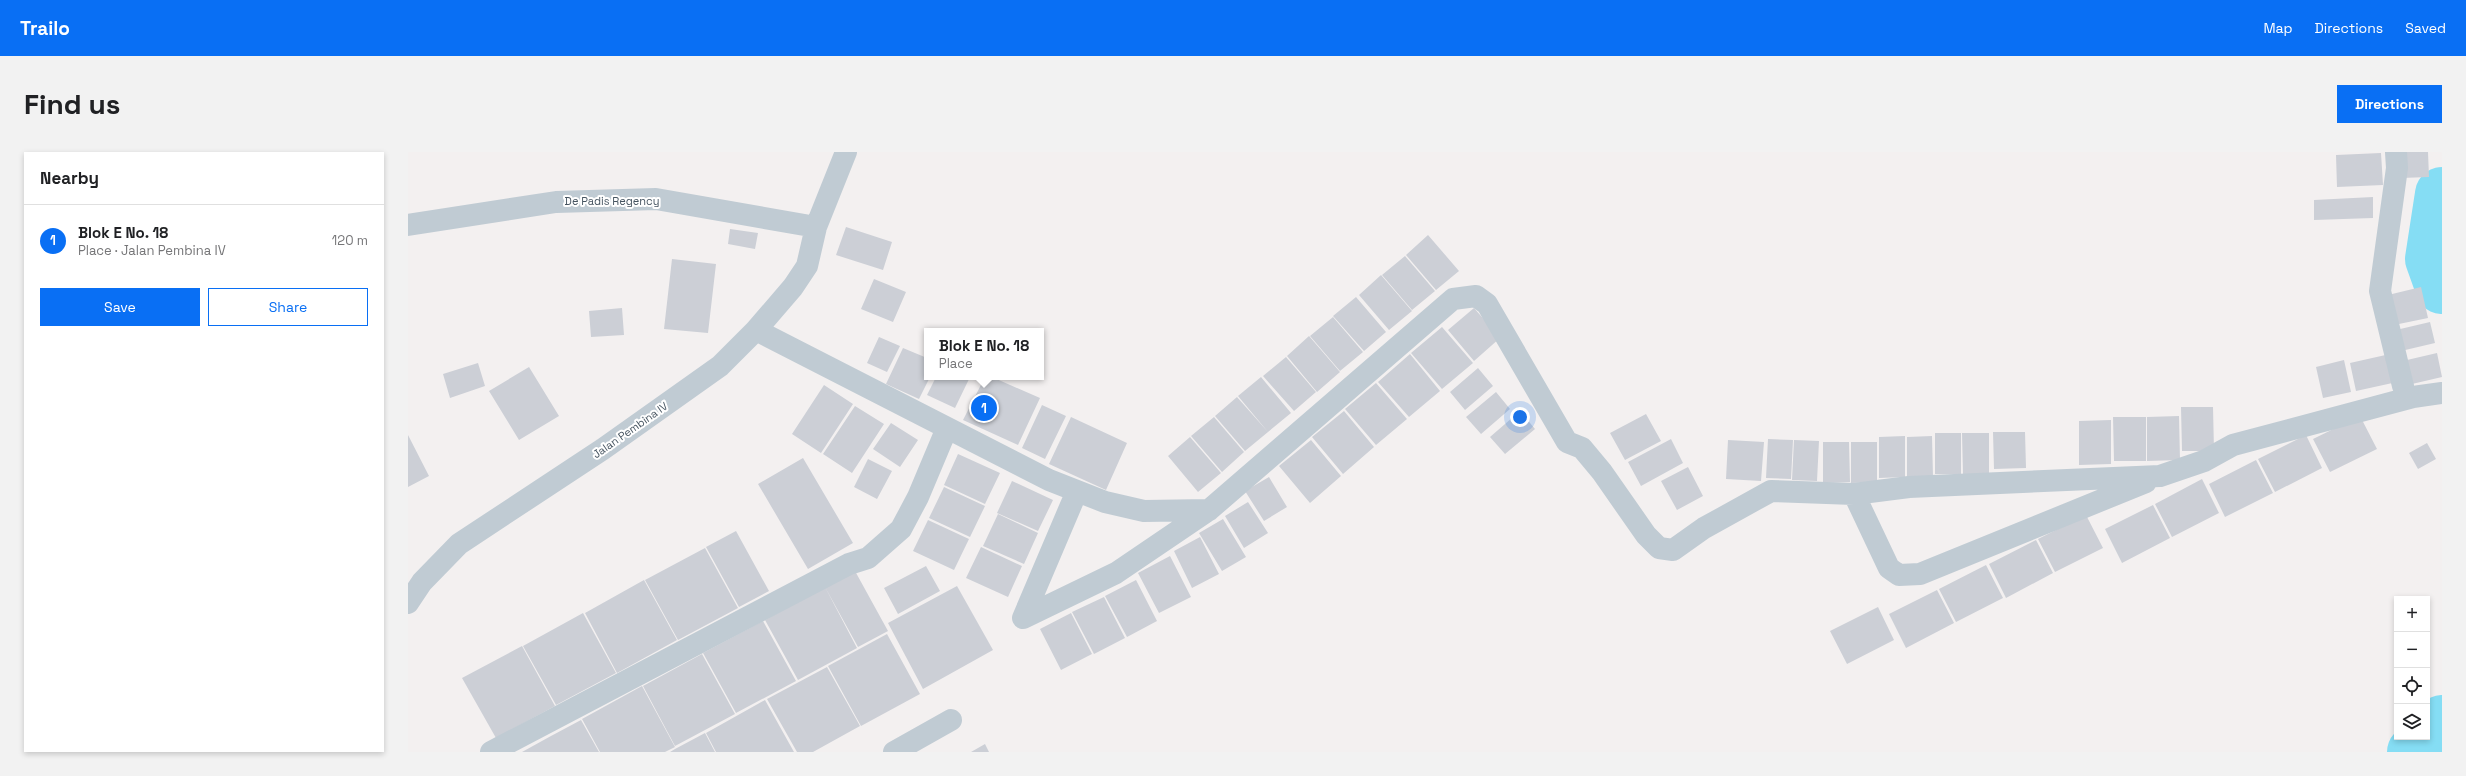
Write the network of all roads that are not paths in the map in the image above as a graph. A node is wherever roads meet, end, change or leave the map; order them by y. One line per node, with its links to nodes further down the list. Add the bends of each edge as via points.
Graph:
1 (846, 152): 4 (street, Jalan Pembina IV)
2 (2396, 152): 6 (street, via 2397,168 2380,291)
3 (408, 224): 4 (street, De Padis Regency, via 556,202 656,199)
4 (816, 227): 5 (street, Jalan Pembina IV, via 807,266 793,287)
5 (756, 330): 8 (street); 13 (street, Jalan Pembina IV, via 714,371 603,449 459,544 422,582)
6 (2403, 386)
7 (2442, 393): 9 (street, via 2412,398 2233,445 2204,460)
8 (948, 428): 10 (street, via 1049,480); 15 (street, via 901,529 868,558 842,568)
9 (2160, 476): 11 (street, via 1909,486); 11 (street, via 1920,574 1899,575 1889,568)
10 (1077, 491): 12 (street, via 1105,502 1144,511); 12 (street, via 1023,618 1116,573)
11 (1854, 494): 12 (street, via 1771,491 1704,528 1673,550 1659,548 1646,535 1582,448 1567,442 1559,431 1487,304 1476,296 1453,299)
12 (1209, 510)
13 (408, 603)
14 (951, 720): 16 (street)
15 (491, 752)
16 (894, 752)

